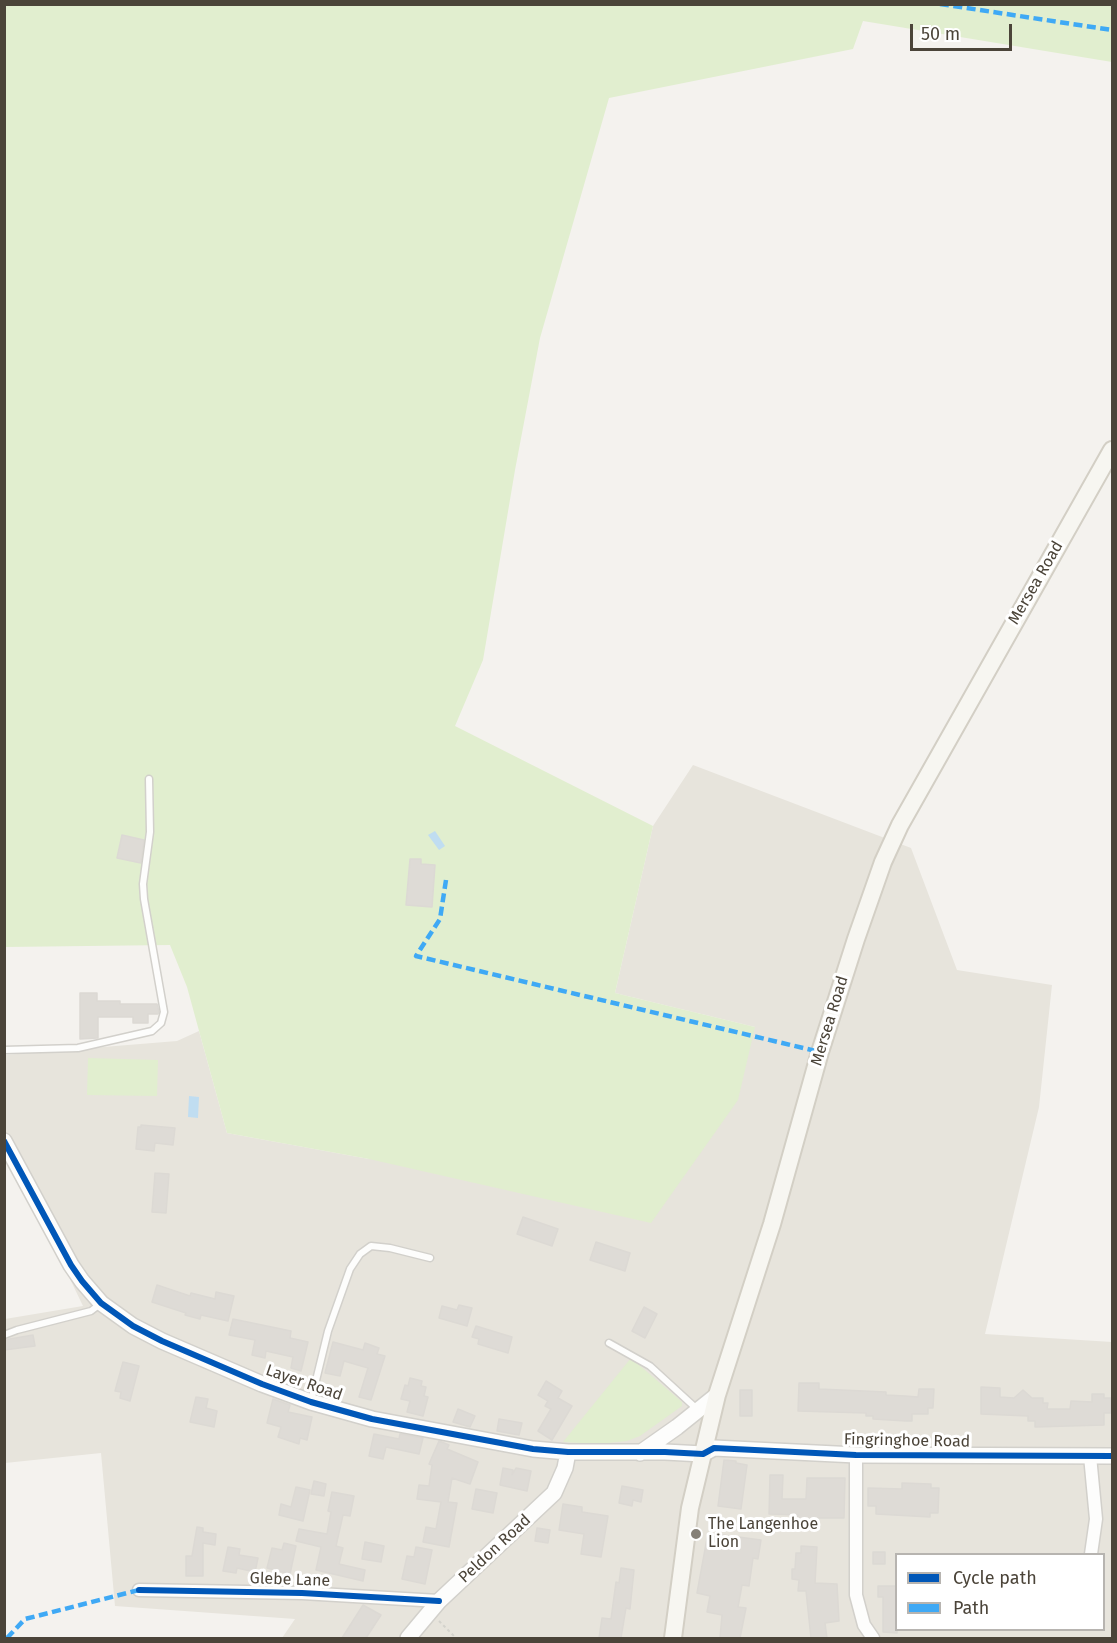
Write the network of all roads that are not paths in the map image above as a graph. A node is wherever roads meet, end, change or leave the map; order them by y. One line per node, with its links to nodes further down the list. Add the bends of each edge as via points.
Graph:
1 (1113, 450): 10 (main road, Mersea Road, via 900,825 883,862 827,1029 772,1224)
2 (149, 779): 3 (lane, via 150,832 143,884 164,1012 161,1023 152,1031 78,1048)
3 (4, 1050)
4 (4, 1141): 5 (street, Layer Road)
5 (9, 1156): 7 (street, Layer Road, via 71,1265)
6 (430, 1258): 11 (lane, via 372,1246 360,1254 350,1269 328,1331)
7 (100, 1303): 8 (lane, via 91,1311); 11 (street, Layer Road, via 162,1341)
8 (4, 1335)
9 (609, 1343): 12 (lane, via 650,1366)
10 (717, 1395): 12 (street); 15 (main road, Mersea Road)
11 (311, 1402): 13 (street, Layer Road, via 383,1421)
12 (698, 1410): 14 (street)
13 (568, 1452): 14 (street, Layer Road); 21 (street, Peldon Road, via 566,1468 554,1493)
14 (639, 1453): 15 (street, Layer Road)
15 (703, 1454): 16 (street, Fingringhoe Road, via 714,1448); 23 (main road, Mersea Road, via 690,1508)
16 (856, 1455): 17 (street, Fingringhoe Road); 24 (street, via 856,1595 864,1626)
17 (1090, 1456): 18 (street, Fingringhoe Road); 19 (street, via 1096,1519)
18 (1113, 1456)
19 (1091, 1553)
20 (139, 1590): 21 (street, Glebe Lane, via 302,1593)
21 (434, 1607): 22 (street, Peldon Road)
22 (408, 1638)
23 (673, 1638)
24 (873, 1638)

